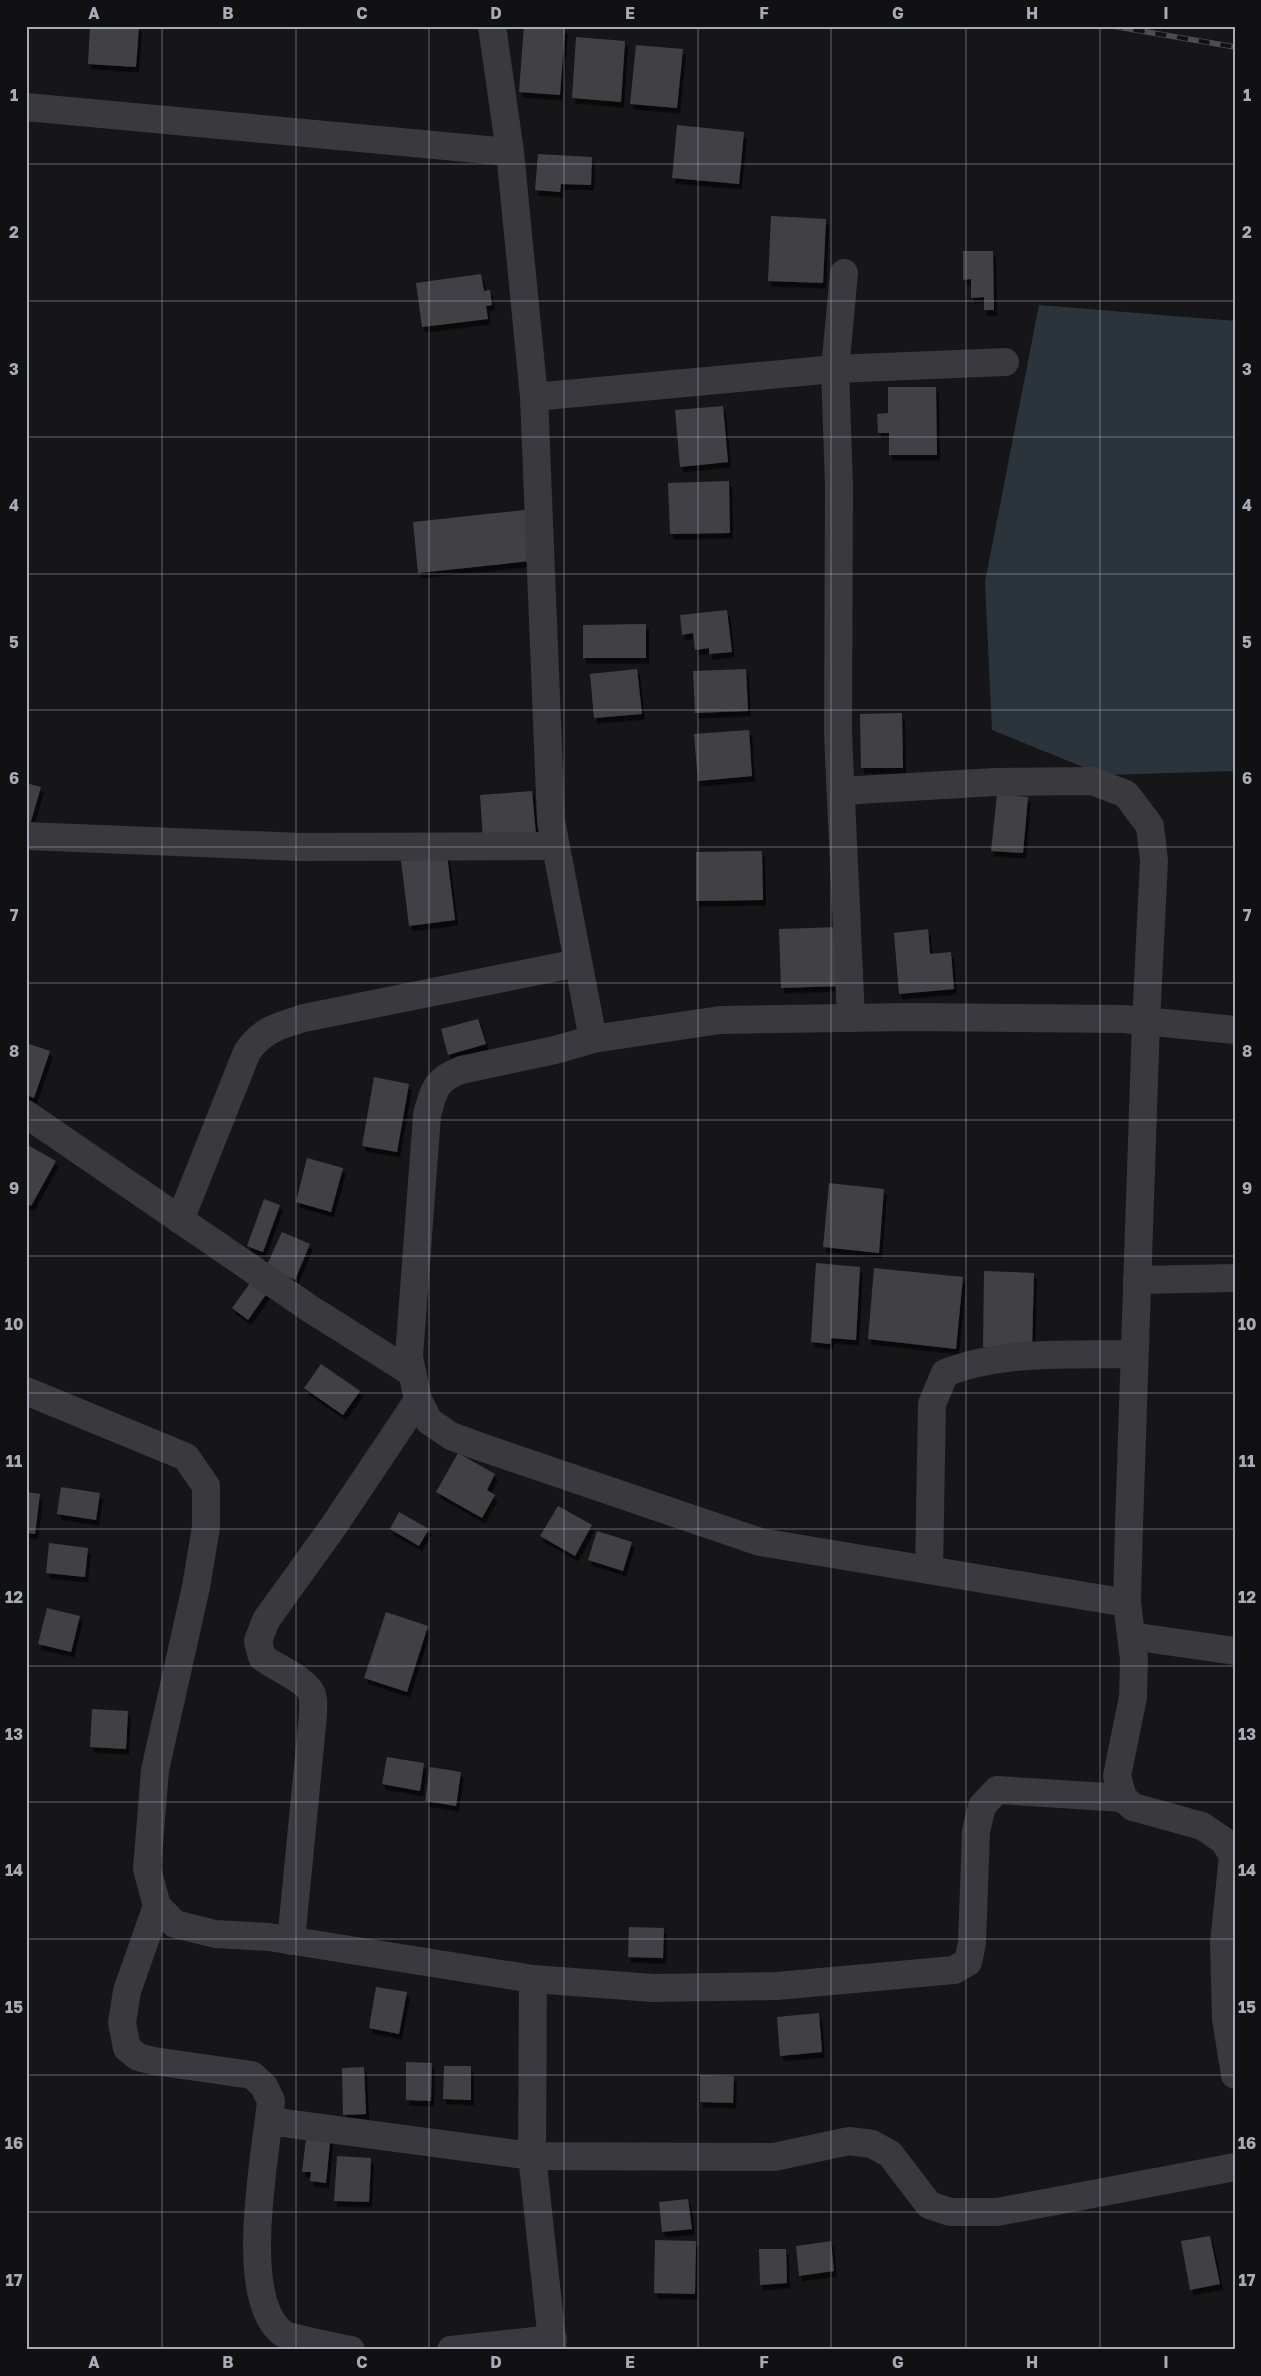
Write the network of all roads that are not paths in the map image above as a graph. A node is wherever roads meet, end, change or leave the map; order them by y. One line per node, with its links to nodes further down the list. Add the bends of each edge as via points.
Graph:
1 (492, 26): 3 (street)
2 (26, 107): 3 (street)
3 (510, 152): 7 (street)
4 (844, 273): 6 (street)
5 (1004, 362): 6 (street)
6 (835, 369): 7 (street); 8 (street)
7 (534, 397): 10 (street, via 551,821)
8 (841, 791): 12 (street); 13 (street, via 995,782 1092,781 1126,794 1150,826 1154,860)
9 (26, 836): 10 (street, via 301,848)
10 (555, 846): 11 (street)
11 (578, 962): 15 (street); 17 (street, via 304,1018 270,1030 257,1039 248,1052)
12 (851, 1018): 13 (street); 15 (street, via 720,1020)
13 (1146, 1022): 14 (street); 19 (street)
14 (1235, 1030)
15 (593, 1039): 21 (street, via 461,1070 446,1076 435,1087 427,1115 424,1145 409,1357)
16 (26, 1114): 17 (street)
17 (180, 1220): 21 (street)
18 (1235, 1278): 19 (street)
19 (1136, 1280): 20 (street)
20 (1134, 1354): 24 (street, via 1020,1357 964,1365 945,1373 932,1404); 25 (street)
21 (412, 1373): 23 (street)
22 (26, 1391): 30 (street, via 186,1457 206,1486 203,1544 155,1770 147,1869)
23 (418, 1400): 24 (street, via 429,1421 451,1436 760,1542); 31 (street, via 266,1620 258,1641 262,1657 305,1682 312,1693 313,1715)
24 (929, 1570): 25 (street)
25 (1127, 1603): 26 (street)
26 (1131, 1636): 27 (street); 28 (street, via 1133,1697 1117,1776)
27 (1235, 1652)
28 (1123, 1798): 29 (street, via 1133,1807 1202,1826); 32 (street, via 997,1790 982,1806 976,1831 972,1944 968,1962 954,1970 777,1986 654,1988)
29 (1229, 1840): 33 (street, via 1233,1856 1224,1943 1226,2019)
30 (157, 1906): 31 (street, via 175,1924 214,1934); 34 (street, via 127,1991 122,2022 127,2048 138,2057 154,2061 252,2076 264,2086 271,2101)
31 (291, 1941): 32 (street)
32 (534, 1979): 35 (street)
33 (1235, 2075)
34 (269, 2121): 35 (street); 38 (street, via 257,2236 259,2287 267,2316 282,2333)
35 (532, 2156): 36 (street, via 774,2157 849,2141 872,2144 890,2154 929,2205 950,2212 998,2212); 37 (street)
36 (1235, 2167)
37 (553, 2344): 39 (street)
38 (351, 2350)
39 (451, 2350)

